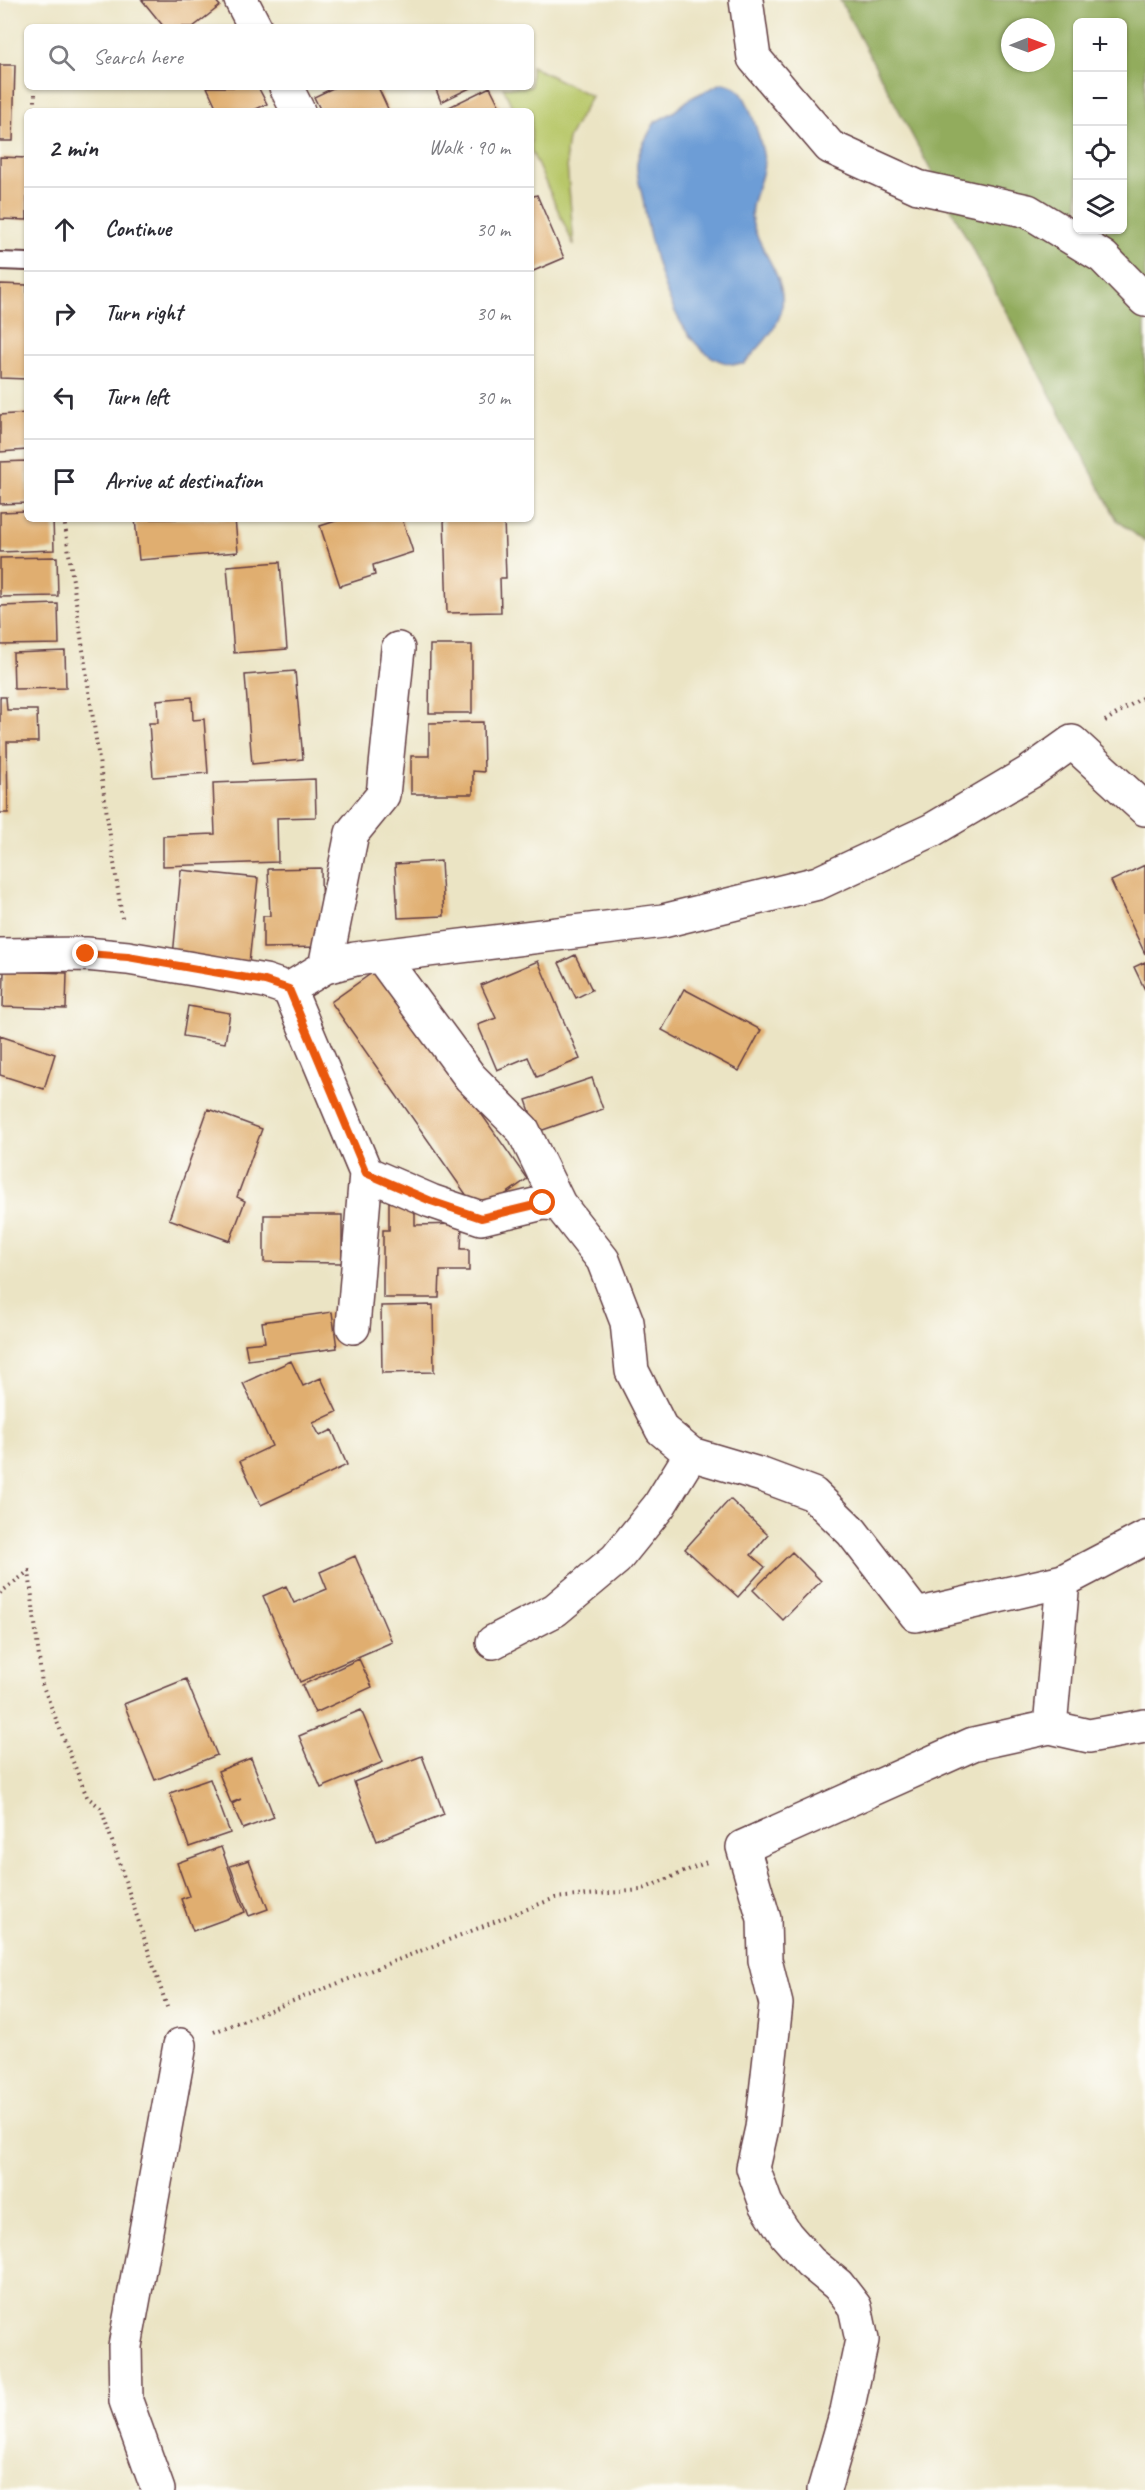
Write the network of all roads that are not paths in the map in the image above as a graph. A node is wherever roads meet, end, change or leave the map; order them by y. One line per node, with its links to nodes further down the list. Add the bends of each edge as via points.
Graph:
1 (241, 0): 3 (street)
2 (746, 0): 8 (street, via 754,58 830,147 918,187 1028,211 1103,257)
3 (253, 24)
4 (288, 90): 5 (street)
5 (296, 108)
6 (0, 261): 7 (lane)
7 (24, 262)
8 (1145, 300)
9 (398, 649): 13 (street, via 383,795 351,833)
10 (1145, 809): 12 (street, via 1072,742 1030,772 932,830 818,884 663,921)
11 (0, 955): 14 (street, via 128,957 265,981)
12 (381, 956): 13 (street); 16 (street, via 470,1077 523,1130)
13 (325, 967): 14 (street)
14 (289, 989): 15 (street)
15 (366, 1173): 16 (street, via 481,1218 543,1203); 17 (street)
16 (559, 1204): 18 (street, via 603,1260 627,1322 632,1371 662,1430)
17 (353, 1327)
18 (691, 1454): 20 (street, via 813,1494 852,1532 915,1616); 21 (street, via 659,1506 616,1559 555,1610)
19 (1145, 1538): 20 (street)
20 (1063, 1581): 23 (street)
21 (493, 1642)
22 (1145, 1726): 23 (street, via 1089,1736)
23 (1050, 1727): 26 (street, via 973,1744 743,1847 764,1919 765,1960 776,2004 762,2128 753,2168 766,2204 786,2235 855,2307 862,2340)
24 (180, 2045): 25 (street, via 125,2346 126,2402)
25 (158, 2490)
26 (824, 2490)

